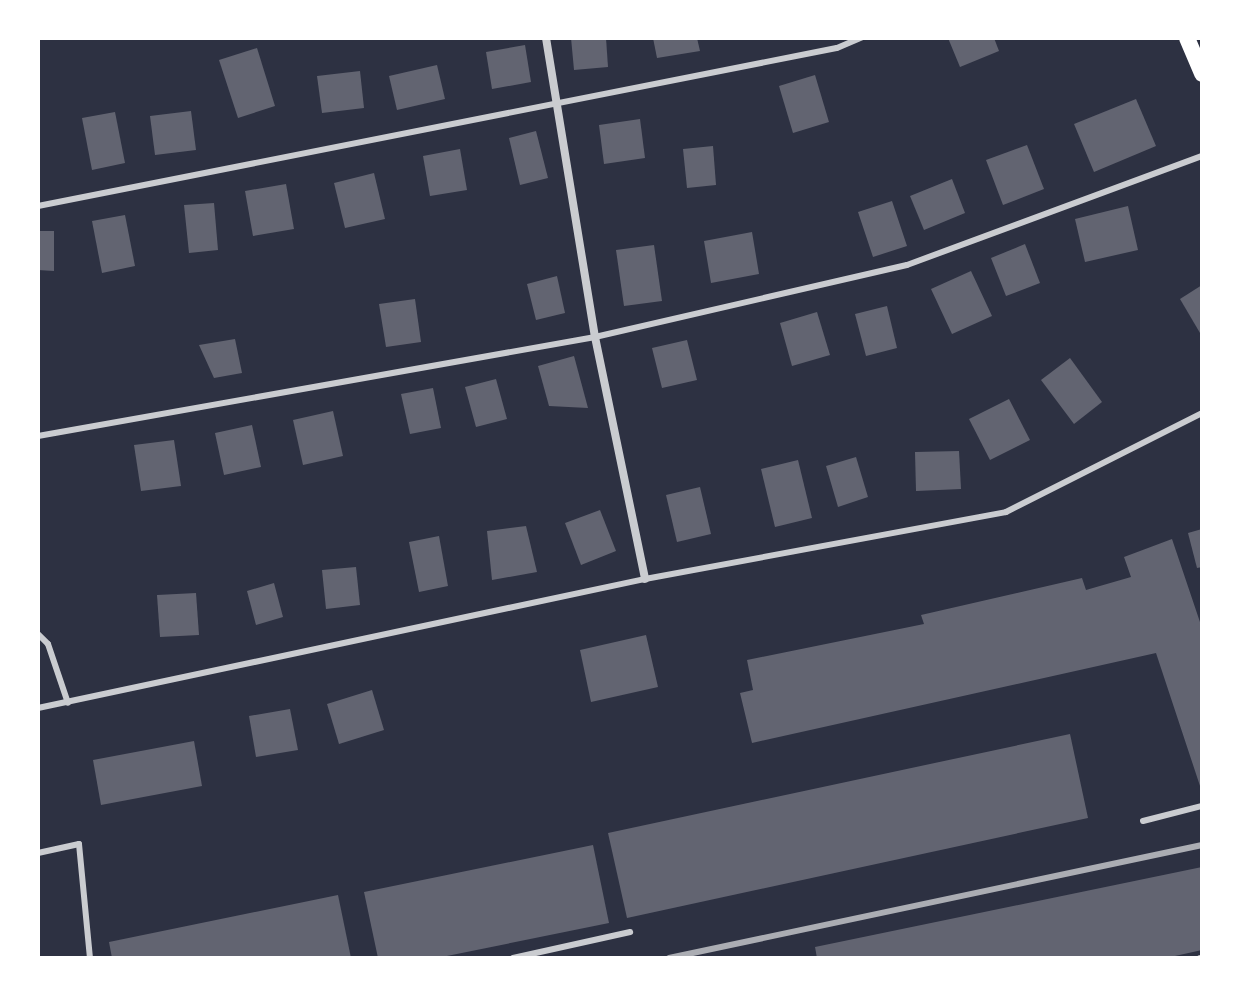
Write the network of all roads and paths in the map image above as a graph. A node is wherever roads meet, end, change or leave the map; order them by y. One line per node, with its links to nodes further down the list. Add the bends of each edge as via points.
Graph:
1 (546, 38): 5 (street)
2 (861, 38): 5 (lane, via 837,48)
3 (1187, 38): 4 (main road)
4 (1202, 74)
5 (558, 102): 7 (lane); 8 (street)
6 (1202, 156): 8 (lane, via 907,265)
7 (38, 206)
8 (595, 337): 10 (lane); 11 (street)
9 (1202, 413): 11 (lane, via 1006,512)
10 (38, 436)
11 (645, 579): 13 (lane)
12 (38, 634): 13 (lane, via 48,644)
13 (68, 703): 14 (lane)
14 (38, 708)
15 (1202, 806): 16 (lane)
16 (1143, 821)
17 (38, 853): 19 (lane, via 79,844)
18 (630, 932): 20 (lane)
19 (90, 958)
20 (513, 958)

